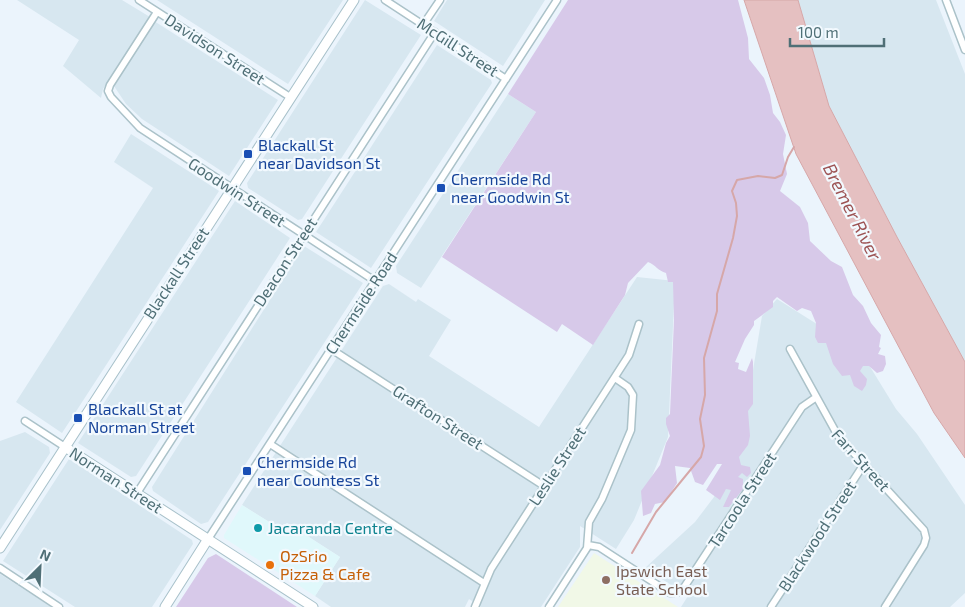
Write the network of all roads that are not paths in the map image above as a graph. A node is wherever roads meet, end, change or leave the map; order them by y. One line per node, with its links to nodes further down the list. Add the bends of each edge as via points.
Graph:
1 (140, 0): 7 (street, Davidson Street)
2 (354, 0): 12 (street, Blackall Street)
3 (385, 0): 8 (street, McGill Street)
4 (440, 0): 8 (street)
5 (557, 0): 11 (street, Chermside Road)
6 (946, 0): 10 (street)
7 (157, 12): 12 (street, Davidson Street); 13 (street, Goodwin Street, via 108,92 137,126)
8 (424, 25): 9 (street, McGill Street)
9 (435, 32): 11 (street, McGill Street); 14 (street, Deacon Street)
10 (965, 50)
11 (506, 78): 15 (street, Chermside Road)
12 (290, 97): 13 (street, Blackall Street)
13 (232, 188): 14 (street, Goodwin Street); 23 (street, Blackall Street)
14 (303, 235): 15 (street, Goodwin Street); 26 (street, Deacon Street)
15 (375, 281): 17 (street, Chermside Road)
16 (639, 324): 19 (street, Leslie Street, via 630,352)
17 (331, 349): 22 (street, Chermside Road); 25 (street, Grafton Street)
18 (790, 349): 20 (street, Farr Street)
19 (615, 378): 25 (street, Leslie Street); 28 (street, via 632,392 631,426 602,499 588,522)
20 (815, 398): 24 (street, Farr Street, via 838,436); 28 (street, Tarcoola Street, via 802,407 681,592 670,593 600,548)
21 (25, 421): 23 (street, Norman Street)
22 (270, 444): 27 (street, Chermside Road); 31 (street)
23 (64, 447): 26 (street, Norman Street); 29 (street, Blackall Street)
24 (864, 464): 37 (street, Blackwood Street); 38 (street, Farr Street, via 924,530 926,538)
25 (544, 486): 31 (street, Leslie Street)
26 (136, 493): 27 (street, Norman Street)
27 (208, 539): 33 (street, Chermside Road); 34 (street, Norman Street)
28 (588, 545): 36 (street)
29 (0, 548)
30 (0, 568): 32 (street)
31 (484, 582): 35 (street, Leslie Street)
32 (60, 607)
33 (165, 607)
34 (313, 607)
35 (475, 607)
36 (549, 607)
37 (771, 607)
38 (884, 607)

